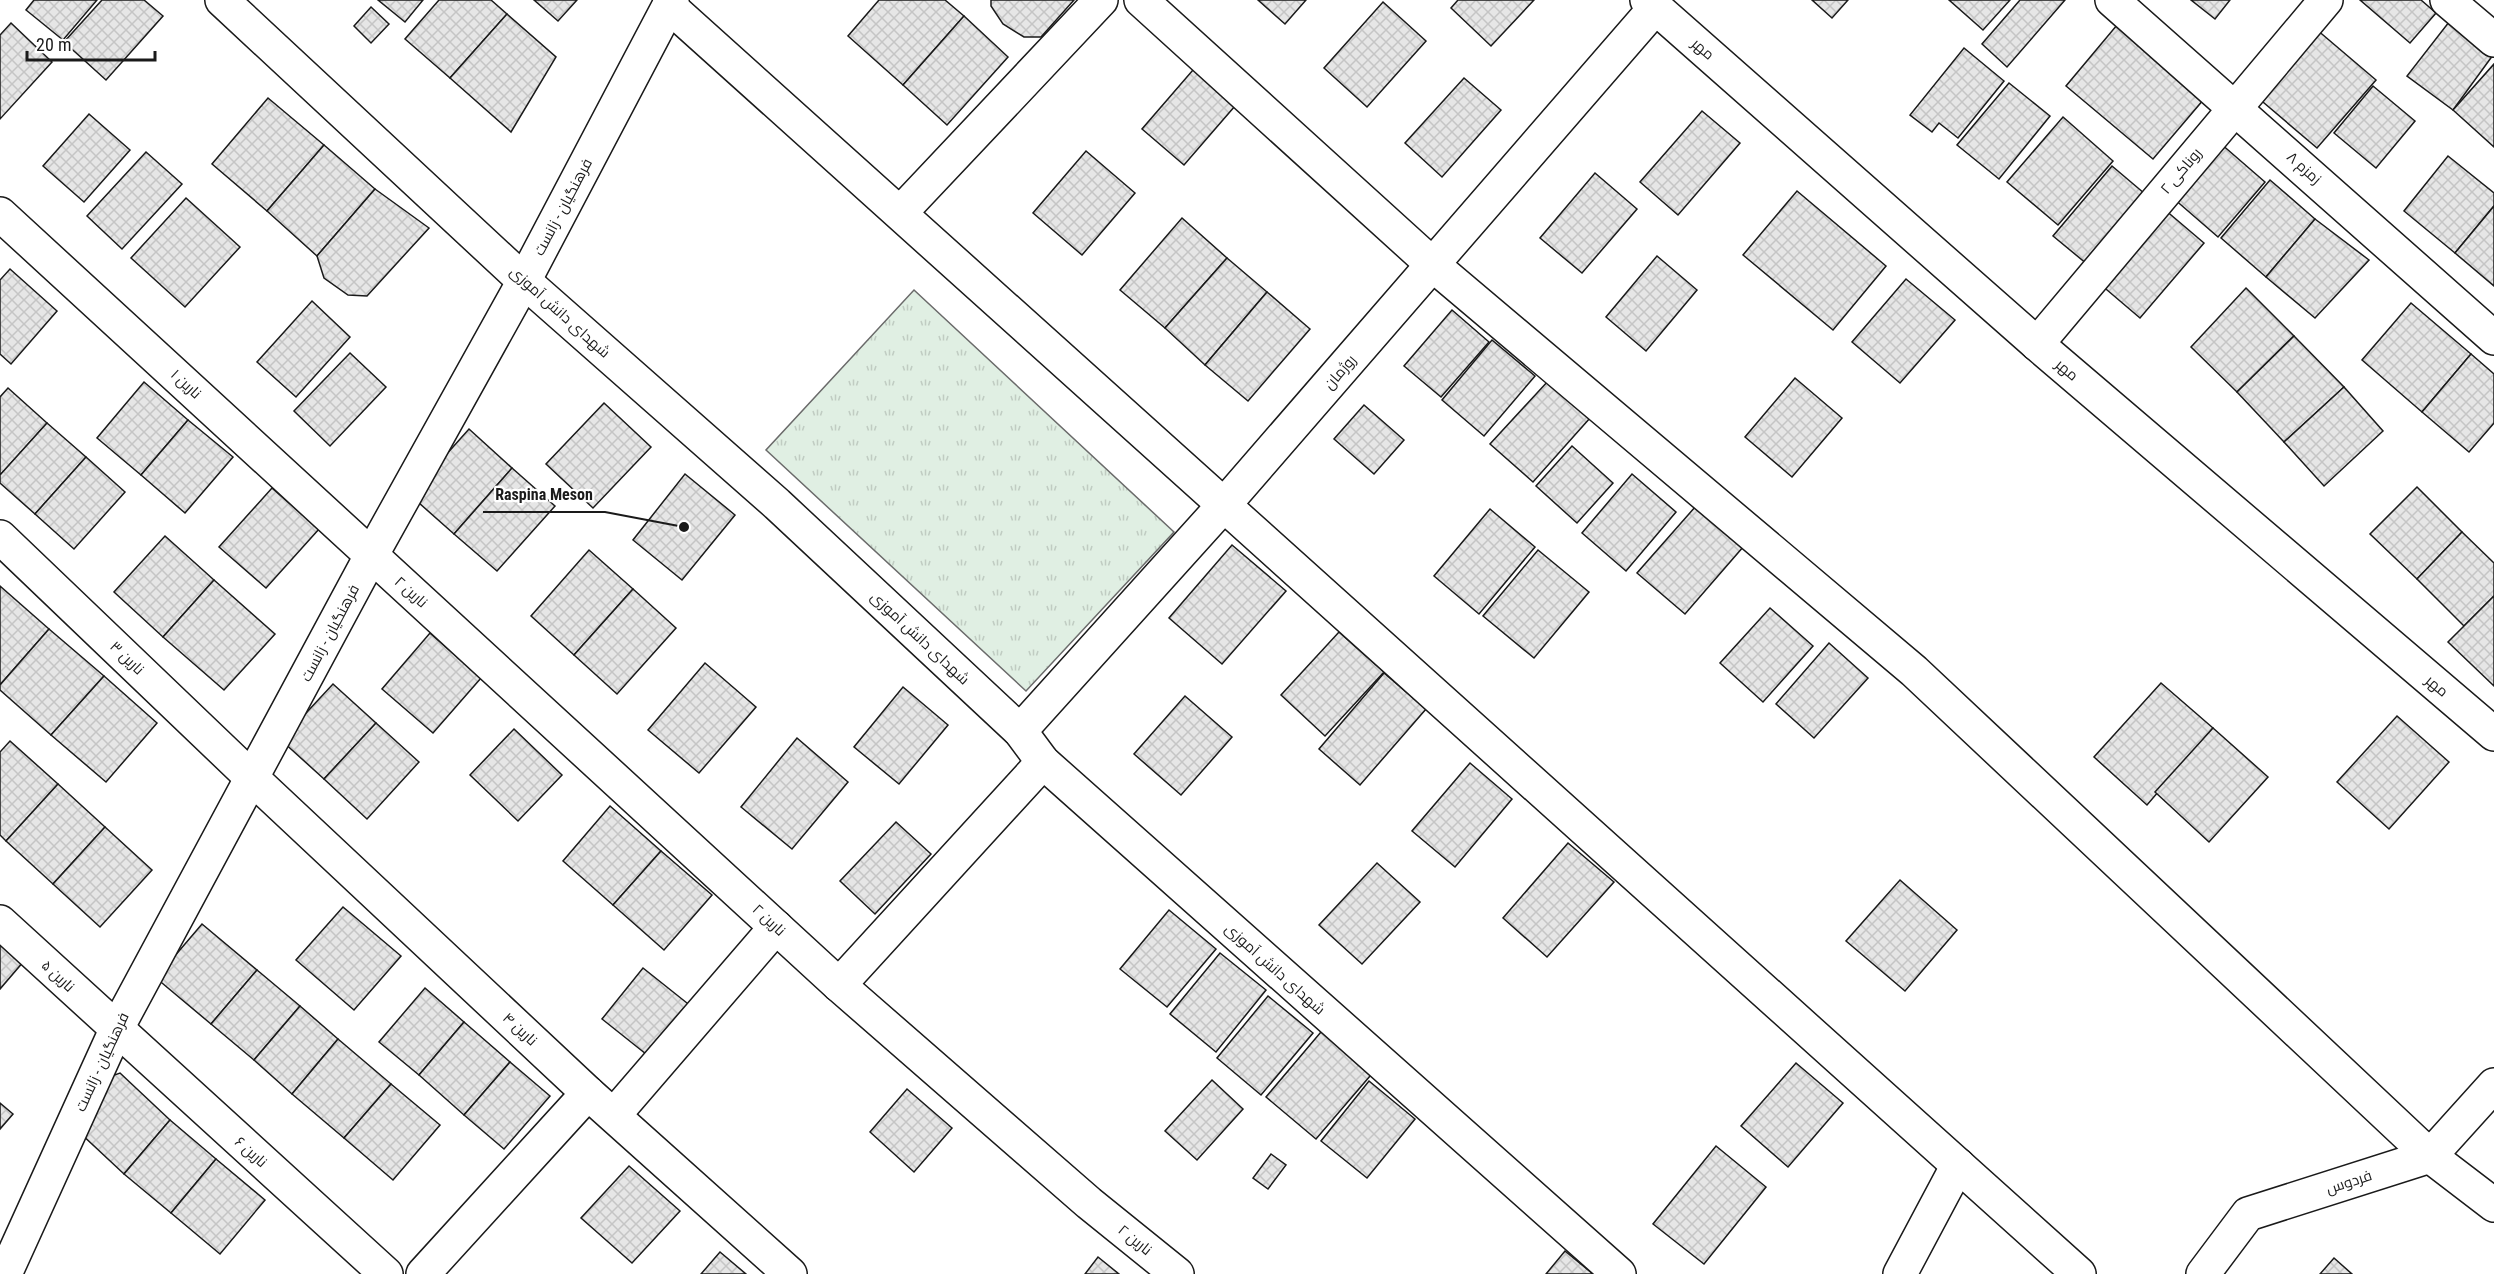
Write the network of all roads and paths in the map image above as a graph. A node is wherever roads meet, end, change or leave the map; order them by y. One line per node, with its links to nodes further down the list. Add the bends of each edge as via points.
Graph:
1 (222, 0): 14 (street, شهدای دانش آموزی)
2 (1101, 0): 11 (street)
3 (1141, 0): 13 (street)
4 (2112, 0): 10 (street, زمزم ۸)
5 (2326, 0): 10 (street, روناکی ۲)
6 (2448, 0): 9 (street)
7 (670, 3): 11 (street); 14 (street, فرهنگیان - زانست)
8 (1655, 3): 13 (street, روژمان); 16 (street, مهر)
9 (2494, 40)
10 (2235, 107): 15 (street, زمزم ۸); 16 (street, روناکی ۲)
11 (901, 212): 17 (street)
12 (5, 230): 19 (street, نارین ۱)
13 (1433, 265): 17 (street, روژمان); 31 (street, via 1914,671)
14 (524, 281): 19 (street, فرهنگیان - زانست); 20 (street, شهدای دانش آموزی, via 777,504)
15 (2494, 338)
16 (2037, 344): 21 (street, مهر)
17 (1223, 506): 20 (street, روژمان); 32 (street)
18 (0, 537): 23 (street, نارین ۳)
19 (371, 556): 23 (street, فرهنگیان - زانست); 25 (street, نارین ۲)
20 (1020, 731): 22 (street, شهدای دانش آموزی)
21 (2494, 734)
22 (1043, 762): 26 (street); 39 (street, شهدای دانش آموزی)
23 (253, 779): 27 (street, فرهنگیان - زانست); 29 (street, نارین ۴)
24 (0, 922): 27 (street, نارین ۵)
25 (776, 927): 26 (street, نارین ۲); 30 (street)
26 (839, 985): 38 (street, نارین ۲, via 1089,1203)
27 (116, 1030): 34 (street, فرهنگیان - زانست); 35 (street, نارین ۶)
28 (2494, 1085): 31 (street)
29 (588, 1093): 30 (street, نارین ۴); 36 (street)
30 (614, 1114): 37 (street, نارین ۴)
31 (2430, 1156): 33 (street); 42 (street, فردوس, via 2248,1214)
32 (1958, 1165): 40 (street); 41 (street)
33 (2494, 1204)
34 (5, 1274)
35 (386, 1274)
36 (423, 1274)
37 (790, 1274)
38 (1177, 1274)
39 (1619, 1274)
40 (1900, 1274)
41 (2079, 1274)
42 (2203, 1274)

